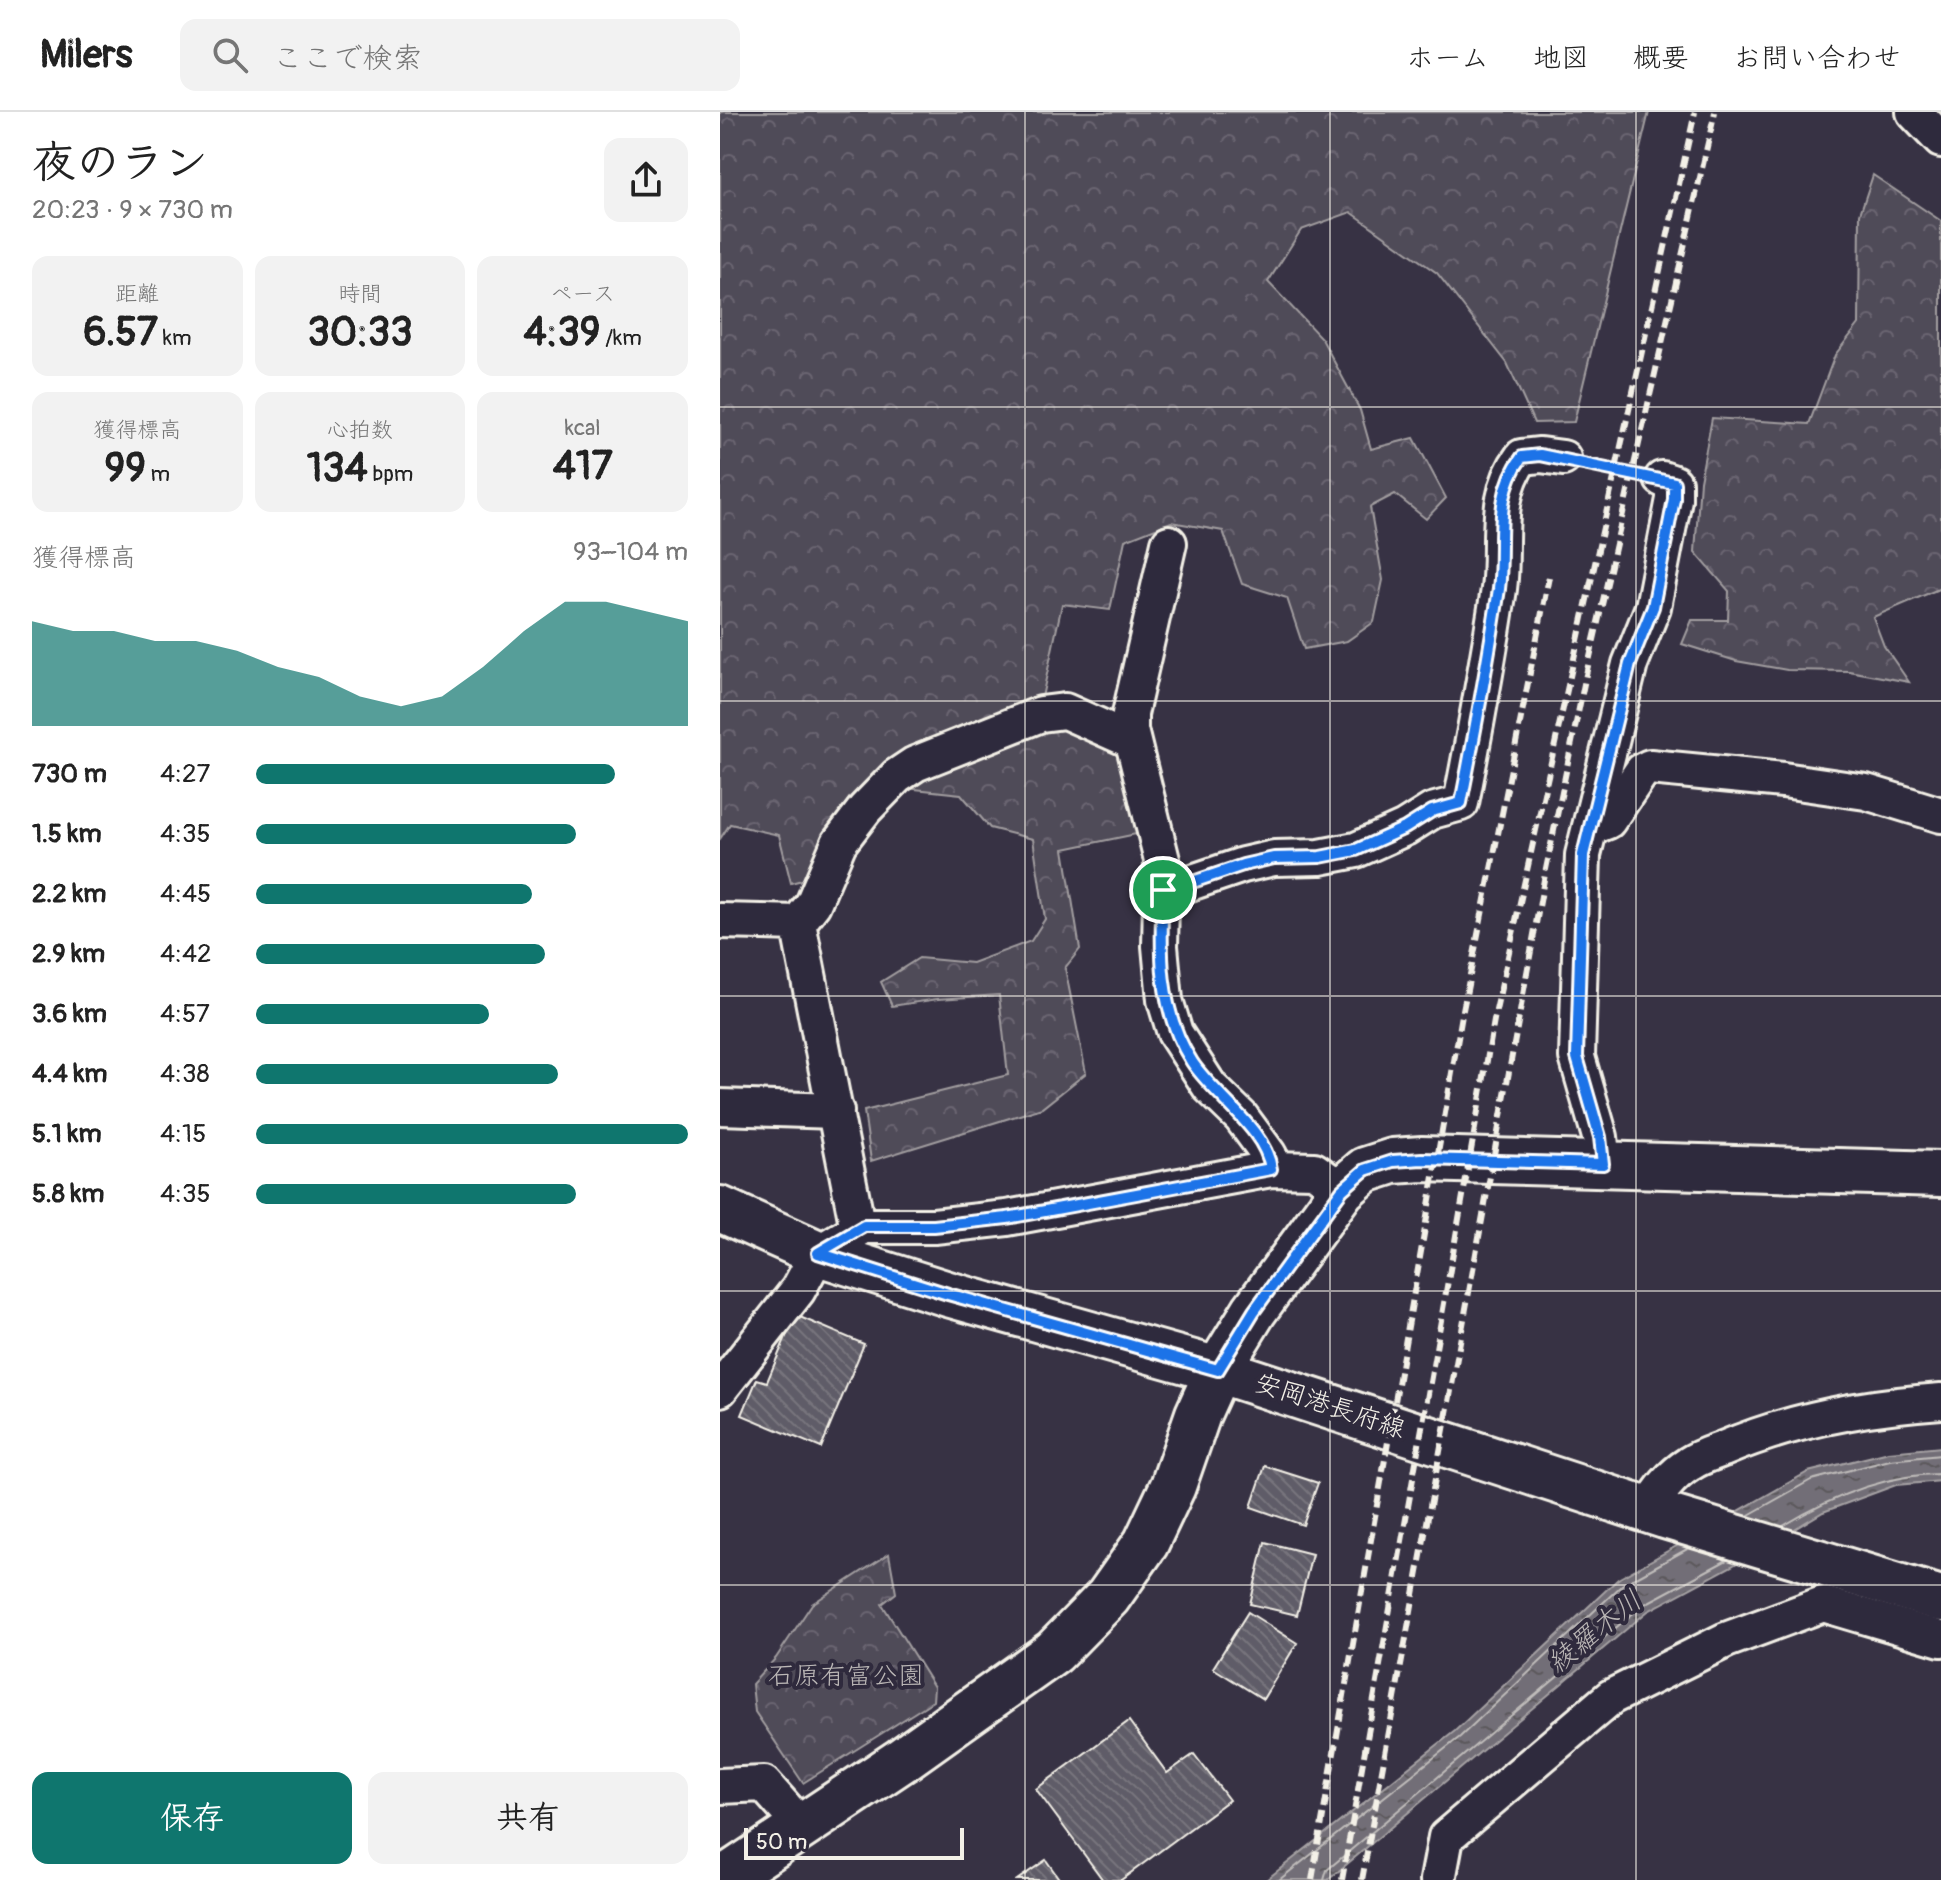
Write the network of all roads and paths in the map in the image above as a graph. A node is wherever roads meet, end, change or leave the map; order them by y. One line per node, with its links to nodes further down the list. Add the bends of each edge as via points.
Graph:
1 (1914, 112): 2 (street)
2 (1941, 140)
3 (1563, 458): 4 (path, bridge); 9 (street, via 1522,457 1510,472 1502,509 1499,584 1461,803 1432,811 1356,850 1274,858)
4 (1662, 479): 8 (street, via 1674,483 1674,499 1653,607 1630,664)
5 (1169, 543): 6 (street, via 1130,714)
6 (1130, 740): 9 (street, via 1162,860); 11 (street, via 1065,711 1041,714 915,764 865,809 839,843 813,904)
7 (1941, 815): 8 (street, via 1866,792 1650,767 1608,821)
8 (1590, 828): 14 (street, via 1583,855 1577,1057)
9 (1163, 890): 15 (street, via 1160,946 1165,1000 1175,1033 1210,1087 1269,1155)
10 (720, 921): 11 (street)
11 (798, 923): 13 (street)
12 (720, 1107): 13 (street)
13 (836, 1111): 19 (street)
14 (1603, 1164): 16 (street); 17 (street, via 1393,1161 1365,1170)
15 (1271, 1169): 17 (street, via 1314,1170); 19 (street, via 1007,1218)
16 (1941, 1174)
17 (1342, 1190): 21 (street)
18 (720, 1209): 20 (street, 安岡港長府線)
19 (858, 1229): 20 (street)
20 (818, 1253): 21 (street, 安岡港長府線); 22 (street, via 798,1290)
21 (1218, 1370): 24 (street, 安岡港長府線); 28 (street, via 1167,1500 1146,1543 1108,1597 1054,1652)
22 (720, 1389)
23 (1941, 1401): 24 (street, via 1832,1416 1745,1439 1691,1462 1668,1480)
24 (1656, 1512): 25 (street, 安岡港長府線)
25 (1941, 1599)
26 (1941, 1639): 30 (street, via 1823,1604 1726,1640 1611,1697 1446,1837)
27 (720, 1786): 28 (street, via 764,1784)
28 (802, 1827): 29 (street)
29 (722, 1880)
30 (1438, 1880)

